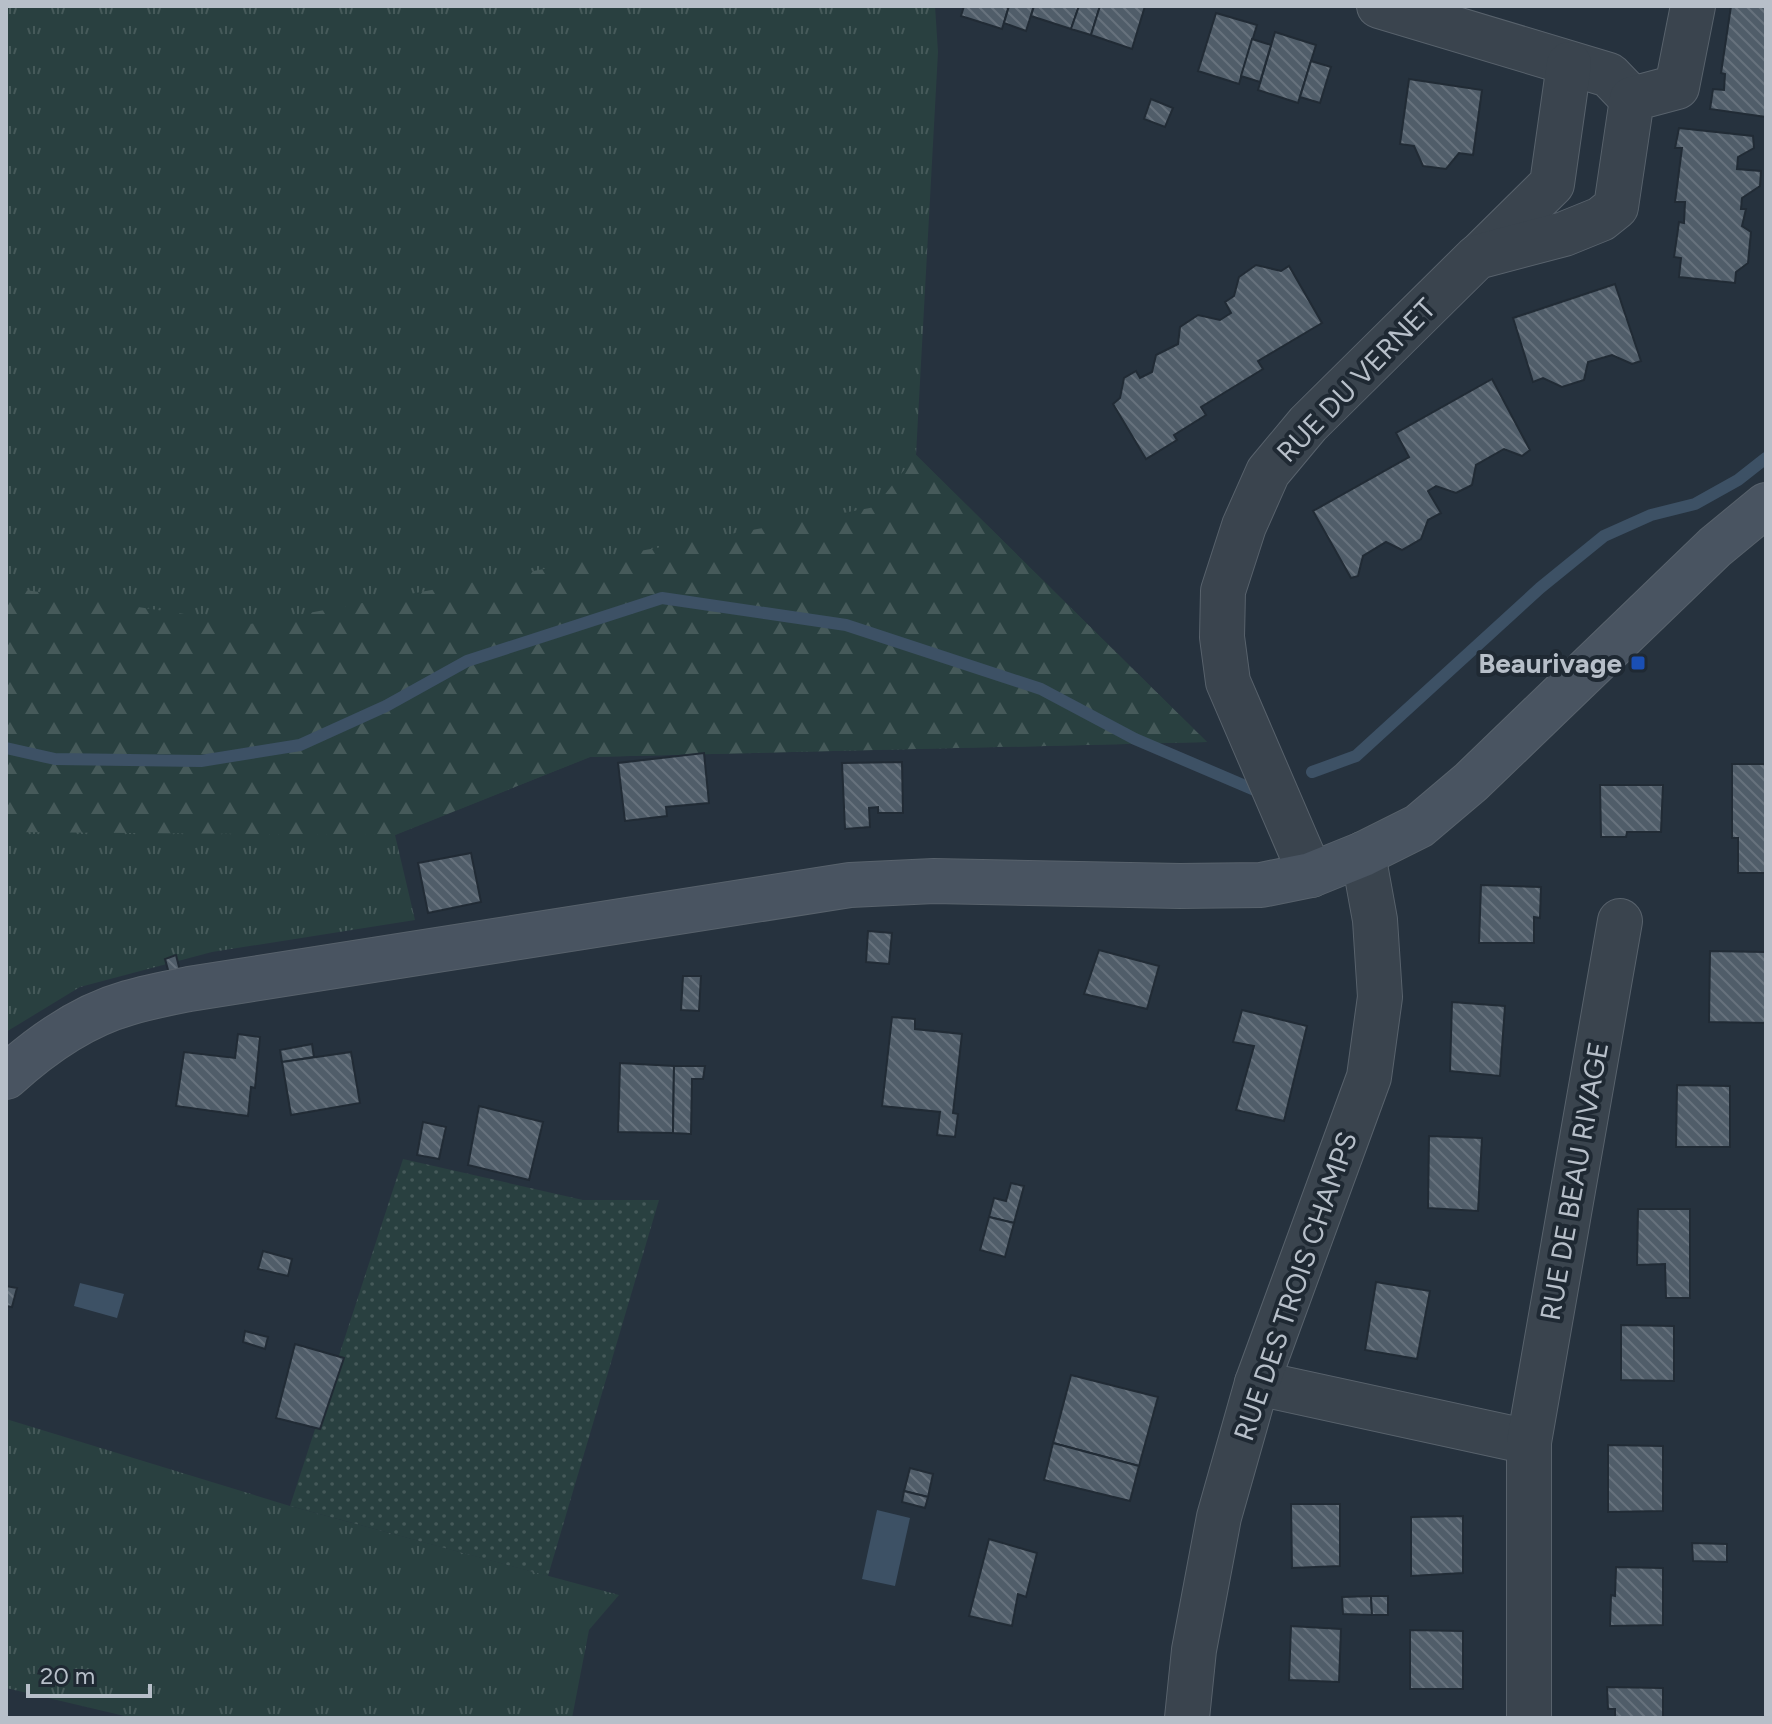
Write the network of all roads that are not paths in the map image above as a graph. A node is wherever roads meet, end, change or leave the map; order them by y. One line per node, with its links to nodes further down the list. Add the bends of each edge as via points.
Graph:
1 (1379, 6): 3 (street)
2 (1693, 6): 4 (street, via 1677,87)
3 (1569, 64): 4 (street, via 1609,75); 5 (street, RUE DU VERNET, via 1552,184)
4 (1632, 99): 5 (street, RUE DU VERNET, via 1616,207 1564,234)
5 (1477, 257): 8 (street, RUE DU VERNET, via 1308,424 1268,472 1223,591 1228,682)
6 (1766, 505): 7 (street, via 1715,547 1471,782 1419,826)
7 (1363, 854): 8 (street); 11 (street, RUE DES TROIS CHAMPS, via 1375,920 1380,997 1369,1077)
8 (1311, 875): 10 (street, via 1261,885 850,885 177,992 126,1004 71,1027)
9 (1620, 921): 12 (street, RUE DE BEAU RIVAGE)
10 (6, 1077)
11 (1257, 1383): 12 (street); 13 (street, RUE DES TROIS CHAMPS, via 1219,1517)
12 (1529, 1442): 14 (street, RUE DE BEAU RIVAGE)
13 (1187, 1718)
14 (1529, 1718)

